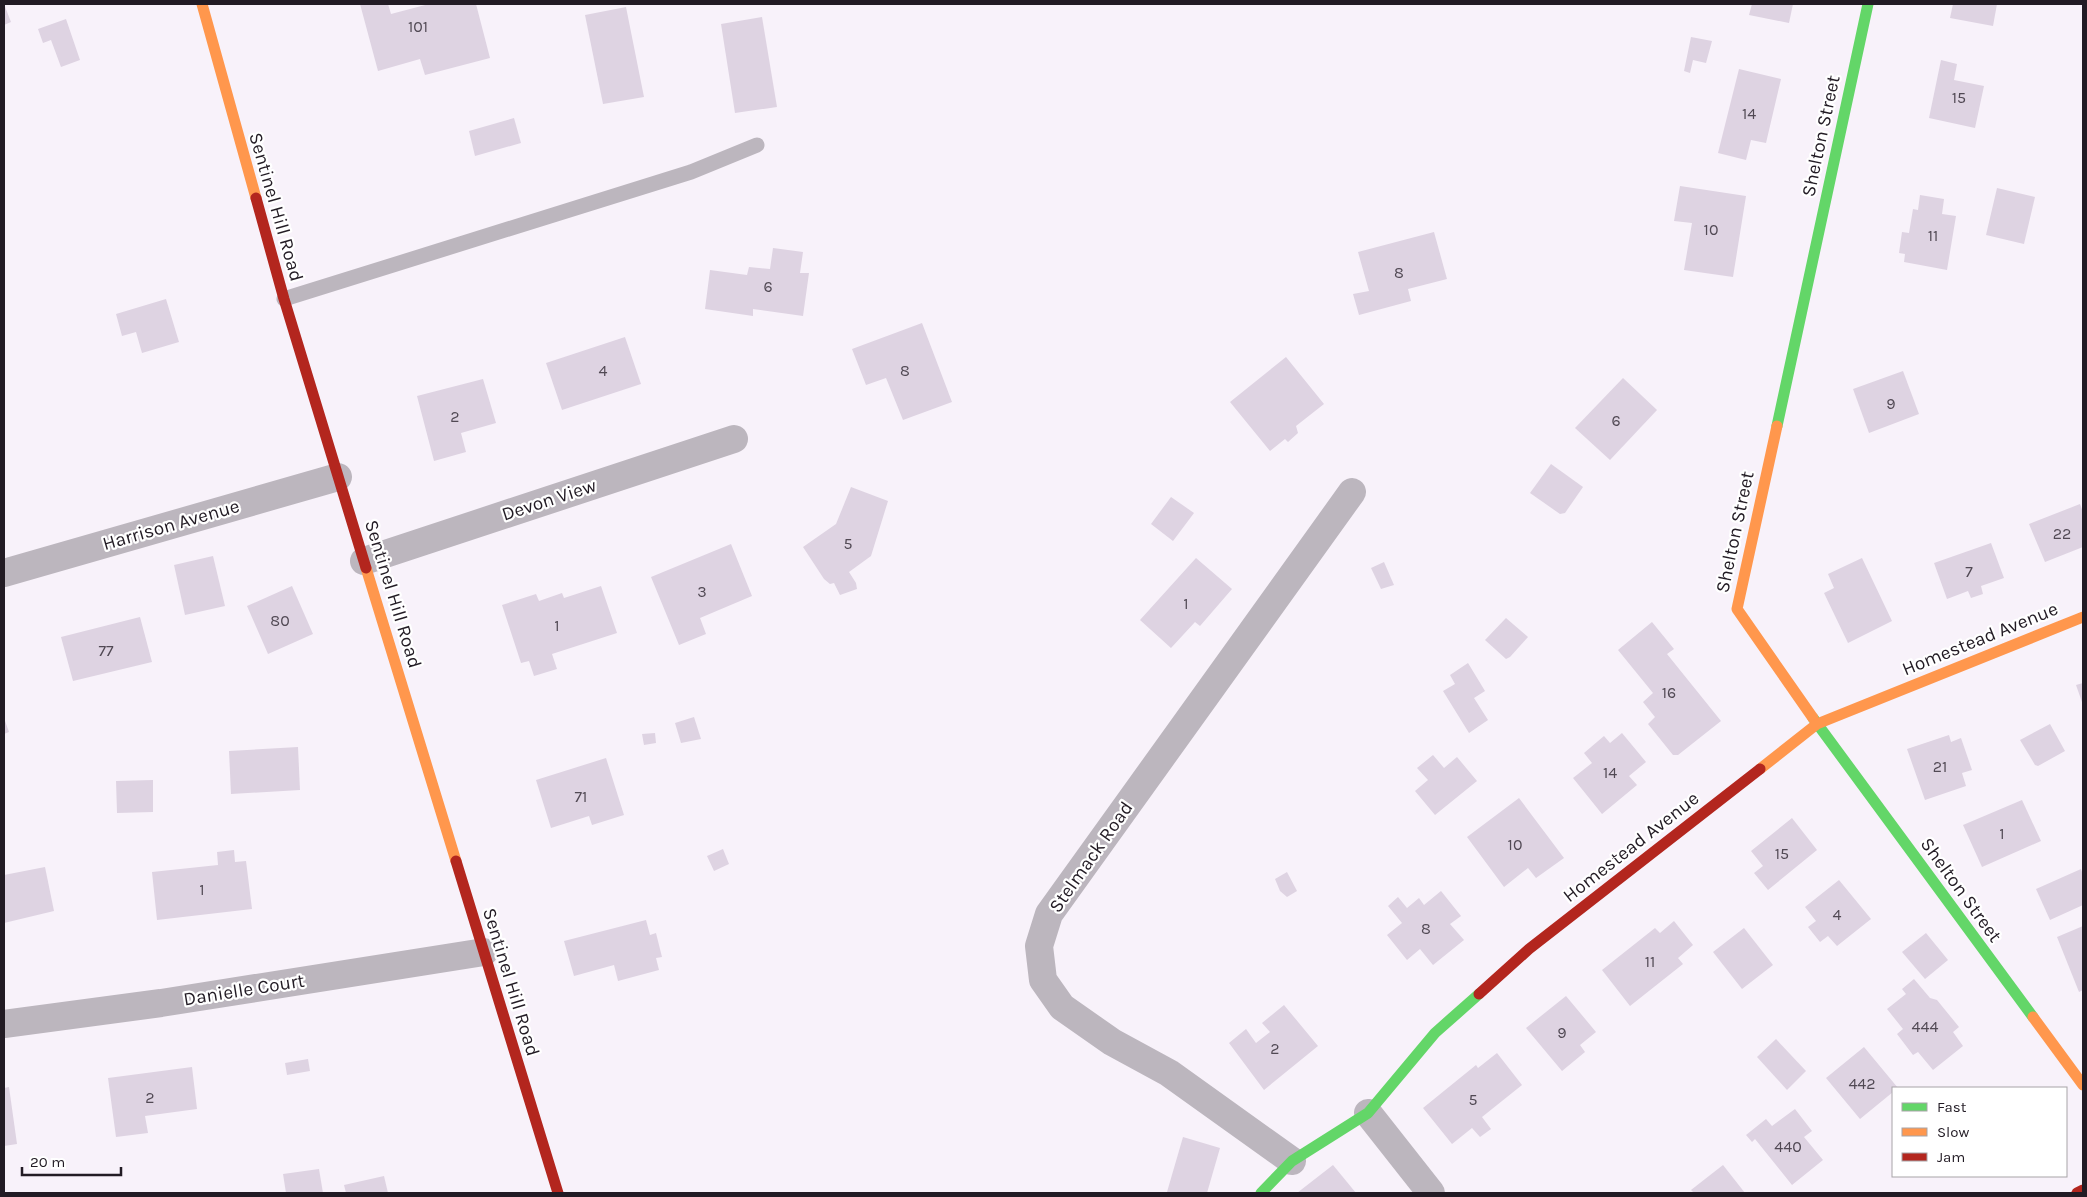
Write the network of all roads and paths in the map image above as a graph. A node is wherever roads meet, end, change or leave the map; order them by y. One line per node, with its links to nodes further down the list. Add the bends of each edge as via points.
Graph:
1 (202, 4): 4 (main road, Sentinel Hill Road)
2 (1868, 4): 11 (main road, Shelton Street, via 1737,609)
3 (757, 145): 4 (lane, via 691,172)
4 (284, 299): 6 (main road, Sentinel Hill Road)
5 (734, 439): 8 (street, Devon View)
6 (338, 477): 8 (main road, Sentinel Hill Road); 9 (street, Harrison Avenue)
7 (1352, 492): 16 (street, Stelmack Road, via 1049,914 1039,946 1043,980 1062,1007 1112,1042 1169,1073)
8 (364, 561): 12 (main road, Sentinel Hill Road)
9 (4, 573)
10 (2083, 617): 11 (main road, Homestead Avenue)
11 (1817, 724): 14 (main road, Shelton Street); 15 (main road, Homestead Avenue, via 1529,949 1435,1033)
12 (484, 952): 13 (street, Danielle Court, via 161,1003); 18 (main road, Sentinel Hill Road)
13 (4, 1024)
14 (2083, 1085)
15 (1368, 1113): 16 (main road, Homestead Avenue); 20 (street)
16 (1292, 1161): 19 (main road, Homestead Avenue)
17 (2083, 1190): 21 (main road)
18 (558, 1193)
19 (1261, 1193)
20 (1431, 1193)
21 (2077, 1193)

